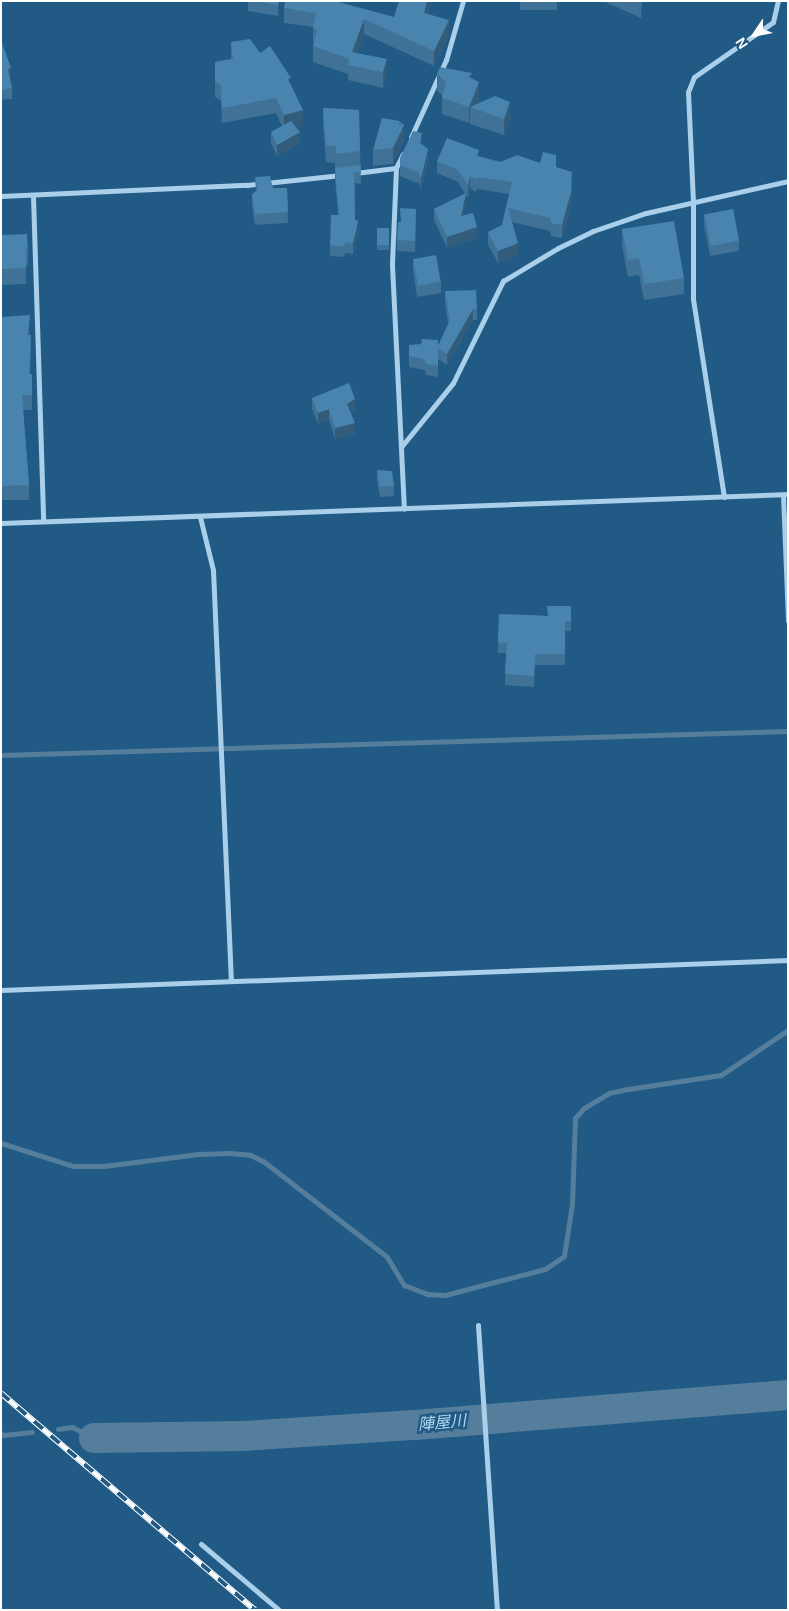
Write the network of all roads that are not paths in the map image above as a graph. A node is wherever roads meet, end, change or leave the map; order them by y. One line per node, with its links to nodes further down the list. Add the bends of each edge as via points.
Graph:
1 (463, 1): 3 (street, via 446,60)
2 (778, 1): 9 (street, via 773,22 694,77 688,92)
3 (409, 141)
4 (405, 150): 5 (street)
5 (396, 168): 8 (street, via 248,185); 10 (street, via 392,265)
6 (788, 182): 9 (street)
7 (1, 196): 8 (street)
8 (33, 196): 15 (street)
9 (693, 202): 10 (street, via 646,213 593,231 503,281 453,383); 12 (street, via 693,298)
10 (401, 448): 13 (street)
11 (785, 494): 12 (street); 17 (street)
12 (724, 497): 13 (street)
13 (404, 509): 14 (street)
14 (200, 516): 15 (street); 19 (street, via 213,570)
15 (44, 522): 16 (street)
16 (1, 523)
17 (788, 621)
18 (788, 960): 19 (street)
19 (231, 980): 20 (street)
20 (1, 990)
21 (478, 1325): 24 (street)
22 (202, 1544): 23 (street)
23 (279, 1610)
24 (497, 1610)

